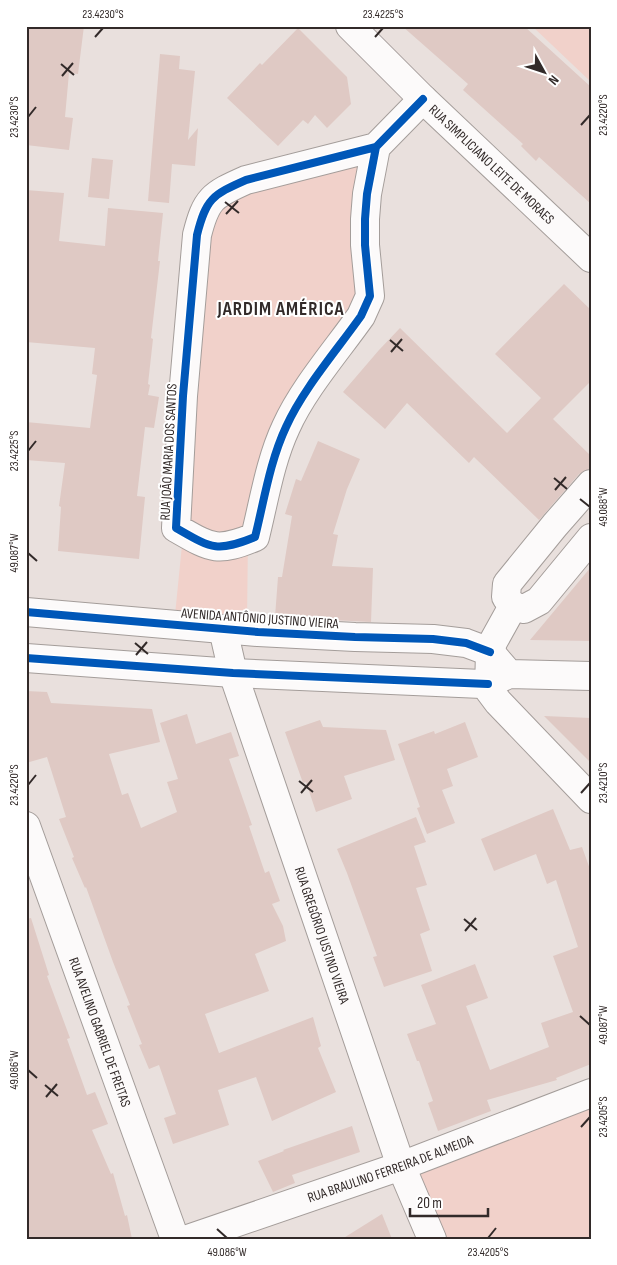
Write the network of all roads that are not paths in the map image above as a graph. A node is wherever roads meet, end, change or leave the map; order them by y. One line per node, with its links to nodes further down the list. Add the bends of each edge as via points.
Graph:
1 (350, 26): 2 (street, RUA SIMPLICIANO LEITE DE MORAES)
2 (423, 99): 3 (street); 4 (street, RUA SIMPLICIANO LEITE DE MORAES)
3 (376, 148): 3 (street, RUA JOÃO MARIA DOS SANTOS, via 365,219 370,296 367,305 286,426 255,537 229,546 207,544 176,528 183,396 197,235 203,213 210,200 246,180)
4 (591, 258)
5 (591, 484): 7 (street, via 507,584 506,597)
6 (591, 538): 7 (street, via 539,601 524,609)
7 (514, 606): 10 (street)
8 (26, 612): 9 (street, AVENIDA ANTÔNIO JUSTINO VIEIRA)
9 (223, 629): 10 (street, AVENIDA ANTÔNIO JUSTINO VIEIRA, via 433,639 466,643); 12 (street, RUA GREGÓRIO JUSTINO VIEIRA)
10 (490, 652): 14 (street, AVENIDA ANTÔNIO JUSTINO VIEIRA)
11 (26, 658): 12 (street)
12 (234, 673): 14 (street); 18 (street, RUA GREGÓRIO JUSTINO VIEIRA)
13 (591, 676): 14 (street)
14 (498, 679): 15 (street, AVENIDA ANTÔNIO JUSTINO VIEIRA, via 491,694)
15 (591, 799)
16 (26, 826): 19 (street, RUA AVELINO GABRIEL DE FREITAS)
17 (591, 1093): 18 (street, RUA BRAULINO FERREIRA DE ALMEIDA)
18 (401, 1166): 20 (street, RUA BRAULINO FERREIRA DE ALMEIDA); 21 (street, RUA GREGÓRIO JUSTINO VIEIRA)
19 (175, 1239)
20 (188, 1239)
21 (432, 1239)

